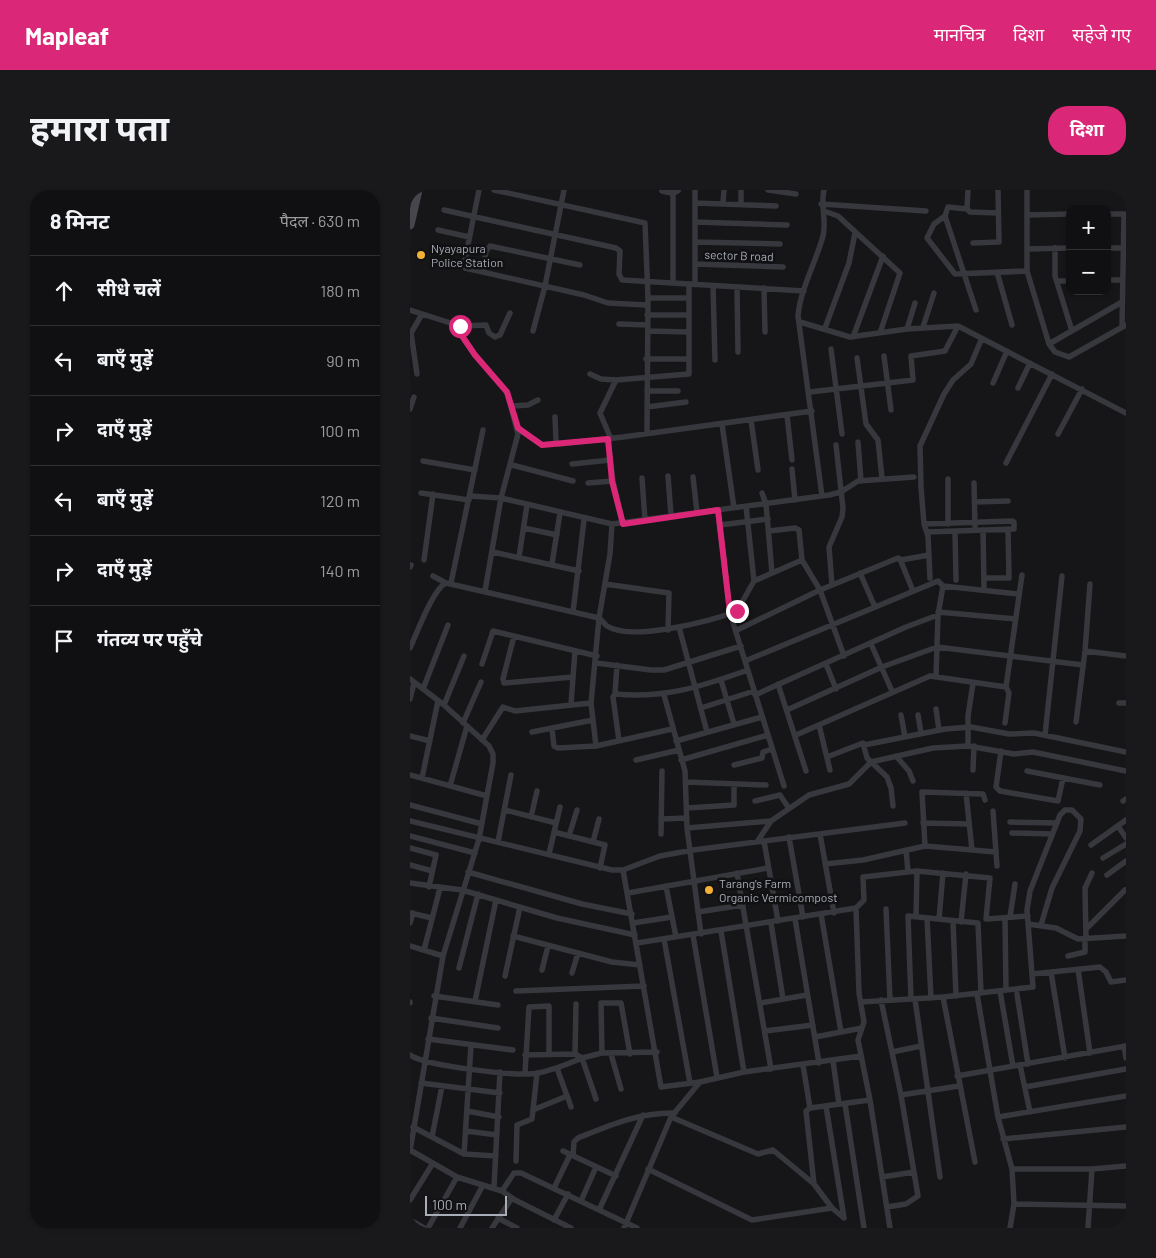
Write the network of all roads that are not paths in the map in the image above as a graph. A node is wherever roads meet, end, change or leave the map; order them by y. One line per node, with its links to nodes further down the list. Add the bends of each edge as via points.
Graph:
1 (413, 190): 17 (main road)
2 (418, 190): 36 (main road)
3 (479, 190): 34 (street)
4 (494, 190): 20 (street)
5 (564, 190): 20 (street)
6 (663, 190): 15 (street)
7 (696, 190): 18 (street)
8 (724, 190): 19 (street)
9 (741, 190): 21 (street)
10 (768, 190): 16 (street)
11 (824, 190): 22 (street)
12 (968, 190): 24 (street)
13 (998, 190): 28 (street)
14 (1027, 190): 32 (street)
15 (675, 191): 64 (street)
16 (796, 194)
17 (410, 200)
18 (695, 203): 19 (street); 35 (street)
19 (723, 203): 21 (street)
20 (561, 204): 40 (street); 61 (street, via 644,223)
21 (741, 204): 23 (street)
22 (821, 204): 26 (street); 27 (street)
23 (776, 206)
24 (967, 209): 28 (street); 33 (street, via 948,207)
25 (444, 210): 34 (street)
26 (824, 211): 39 (street, via 838,216); 70 (street, via 823,234)
27 (926, 211)
28 (998, 213): 43 (street, via 998,243)
29 (1066, 214): 32 (street)
30 (1111, 214): 31 (street)
31 (1125, 214): 49 (street)
32 (1028, 215): 45 (street)
33 (945, 216): 58 (street); 58 (street, via 934,224 927,238 955,274)
34 (474, 218): 40 (street); 41 (street)
35 (695, 222): 37 (street); 42 (street)
36 (410, 225)
37 (787, 225)
38 (438, 230): 41 (street)
39 (855, 232): 50 (street); 90 (street, via 850,263)
40 (554, 234): 51 (street); 61 (street, via 619,249 620,278)
41 (469, 237): 55 (street, via 464,266)
42 (695, 242): 44 (street); 52 (street)
43 (973, 243)
44 (780, 244)
45 (1028, 248): 46 (street); 57 (street)
46 (1055, 248): 47 (street); 62 (street)
47 (1066, 248)
48 (1111, 248): 49 (street)
49 (1125, 248): 60 (street)
50 (882, 256): 96 (street, via 900,275); 97 (street)
51 (550, 258): 53 (street); 55 (street, via 490,246 486,251); 66 (street)
52 (695, 264): 54 (street, sector B road); 65 (street)
53 (580, 265)
54 (783, 267)
55 (483, 272): 66 (street)
56 (997, 272): 57 (street); 58 (street); 85 (street)
57 (1027, 272): 99 (street)
58 (965, 273): 77 (street)
59 (1111, 280): 60 (street)
60 (1122, 280): 74 (street)
61 (647, 281): 64 (street); 73 (street)
62 (1056, 281): 63 (street); 93 (street)
63 (1066, 281)
64 (673, 283): 65 (street)
65 (692, 284): 67 (street); 72 (street)
66 (545, 286): 73 (street, via 603,302); 92 (street)
67 (713, 286): 68 (street); 107 (street)
68 (737, 287): 69 (street); 102 (street)
69 (764, 288): 70 (street); 95 (street)
70 (804, 291): 82 (street, via 799,309)
71 (934, 293): 88 (street)
72 (689, 298): 73 (street); 81 (street)
73 (648, 301): 80 (street)
74 (1122, 302): 87 (street); 93 (street)
75 (916, 303): 91 (street)
76 (410, 310): 79 (street)
77 (976, 310)
78 (510, 313): 84 (street, via 497,336 492,336 486,325)
79 (422, 314): 84 (street); 109 (street, via 411,333)
80 (647, 315): 81 (street); 89 (street)
81 (688, 315): 94 (street)
82 (800, 322): 90 (street); 122 (street)
83 (619, 324): 89 (street)
84 (458, 325): 126 (street, via 475,355 507,392)
85 (1012, 325)
86 (958, 326): 88 (street); 98 (street); 114 (street, via 945,351 911,356 913,380)
87 (1124, 326): 99 (street, via 1069,357 1055,352)
88 (923, 327): 91 (street)
89 (648, 328): 94 (street); 105 (street)
90 (825, 328): 97 (street)
91 (907, 329): 96 (street)
92 (533, 331)
93 (1072, 331): 99 (street)
94 (689, 332): 106 (street)
95 (765, 332)
96 (880, 333): 97 (street)
97 (853, 337)
98 (982, 338): 101 (street); 190 (street, via 971,364 953,380 944,394 920,446)
99 (1049, 344)
100 (831, 350): 119 (street)
101 (1007, 351): 108 (street); 115 (street)
102 (738, 352)
103 (884, 356): 114 (street)
104 (857, 358): 116 (street)
105 (646, 359): 106 (street); 112 (street)
106 (689, 360): 112 (street, via 688,375)
107 (715, 360)
108 (1030, 363): 111 (street); 117 (street)
109 (417, 374)
110 (590, 374): 113 (street)
111 (1052, 374): 118 (street); 148 (street)
112 (647, 376): 113 (street); 120 (street)
113 (616, 380): 141 (street, via 600,413)
114 (888, 383): 116 (street); 129 (street)
115 (993, 383)
116 (859, 386): 119 (street); 158 (street, via 866,424 878,440)
117 (1018, 388)
118 (1082, 389): 131 (street); 140 (street)
119 (837, 390): 122 (street); 139 (street)
120 (647, 391): 121 (street); 127 (street)
121 (678, 391)
122 (810, 392): 130 (street)
123 (414, 397): 128 (street)
124 (538, 400): 126 (street)
125 (686, 402): 127 (street)
126 (512, 406): 136 (street)
127 (647, 407): 138 (street)
128 (410, 409)
129 (891, 410)
130 (812, 411): 132 (street); 169 (street)
131 (1126, 413)
132 (787, 415): 134 (street); 146 (street)
133 (555, 417): 143 (street)
134 (751, 420): 135 (street); 153 (street)
135 (722, 424): 138 (street); 178 (street)
136 (518, 428): 143 (street, via 542,445); 150 (street)
137 (483, 430): 152 (street)
138 (647, 434): 141 (street)
139 (842, 434)
140 (1058, 434)
141 (609, 439): 143 (street); 145 (street)
142 (858, 442): 162 (street)
143 (557, 443)
144 (836, 445): 165 (street)
145 (610, 460): 149 (street); 161 (street)
146 (792, 460)
147 (423, 461): 152 (street)
148 (1006, 463)
149 (572, 464)
150 (512, 466): 160 (street); 171 (street)
151 (792, 468): 172 (street)
152 (475, 470): 170 (street)
153 (758, 470)
154 (668, 476): 182 (street)
155 (693, 477): 180 (street)
156 (914, 477): 158 (street)
157 (642, 478): 185 (street)
158 (882, 478): 162 (street)
159 (948, 479): 191 (street)
160 (573, 481)
161 (612, 481): 163 (street); 189 (street)
162 (861, 481): 165 (street, via 852,483)
163 (588, 483)
164 (974, 483): 174 (street)
165 (841, 492): 169 (street); 221 (street, via 843,513 828,550)
166 (421, 493): 168 (street)
167 (762, 493): 175 (street)
168 (433, 494): 170 (street); 204 (street)
169 (822, 496): 172 (street)
170 (469, 498): 171 (street); 218 (street)
171 (501, 498): 176 (street); 201 (street)
172 (795, 500): 175 (street)
173 (1008, 501): 174 (street)
174 (975, 502): 187 (street)
175 (766, 504): 177 (street); 183 (street)
176 (527, 505): 181 (street); 193 (street)
177 (746, 506): 178 (street); 186 (street)
178 (734, 508): 179 (street)
179 (718, 510): 180 (street); 192 (street)
180 (697, 512): 182 (street)
181 (560, 514): 184 (street); 200 (street)
182 (671, 515): 185 (street)
183 (768, 519): 186 (street); 197 (street)
184 (584, 520): 188 (street); 208 (street)
185 (645, 520): 189 (street)
186 (748, 522): 192 (street); 217 (street)
187 (975, 522): 191 (street); 194 (street, via 1014,521 1014,528); 195 (street)
188 (612, 524): 189 (street); 219 (street)
189 (623, 524)
190 (924, 524): 191 (street); 198 (street)
191 (948, 524)
192 (720, 525): 230 (street)
193 (524, 528): 200 (street); 203 (street)
194 (1008, 529): 196 (street); 215 (street, via 1009,578)
195 (975, 530): 196 (street); 199 (street)
196 (983, 530): 215 (street)
197 (768, 531): 205 (street, via 798,528); 209 (street)
198 (928, 532): 199 (street); 202 (street)
199 (955, 532): 216 (street)
200 (557, 535): 207 (street)
201 (493, 552): 203 (street); 225 (street)
202 (929, 555): 206 (street); 214 (street)
203 (519, 557): 207 (street)
204 (424, 560)
205 (802, 560): 209 (street); 224 (street)
206 (901, 560): 210 (street, via 898,558); 226 (street)
207 (552, 564): 208 (street)
208 (579, 571): 229 (street)
209 (772, 573): 217 (street)
210 (860, 573): 221 (street); 228 (street)
211 (1022, 575): 227 (street)
212 (433, 576): 218 (street)
213 (1062, 576): 252 (street)
214 (930, 578)
215 (984, 578): 223 (street)
216 (956, 580)
217 (754, 581): 230 (street, via 740,608)
218 (448, 583): 225 (street); 243 (street, via 440,586 435,594)
219 (605, 584): 232 (street); 237 (street, via 669,593)
220 (1090, 584): 245 (street)
221 (832, 585): 224 (street)
222 (943, 586): 226 (street, via 935,581); 227 (street); 231 (street)
223 (984, 586)
224 (820, 590): 235 (street); 238 (street)
225 (485, 591): 229 (street)
226 (913, 591): 228 (street)
227 (1019, 594): 233 (street)
228 (875, 607): 235 (street)
229 (572, 612): 232 (street)
230 (730, 613): 236 (street); 238 (street)
231 (938, 614): 233 (street); 240 (street); 242 (street)
232 (599, 618): 237 (street, via 609,627); 247 (street)
233 (1016, 619): 249 (street)
234 (448, 625): 271 (street)
235 (833, 626): 248 (street); 251 (street)
236 (679, 627): 237 (street); 254 (street)
237 (668, 630)
238 (737, 630): 241 (street)
239 (514, 636): 244 (street); 255 (street, via 493,631); 262 (street, via 504,683)
240 (871, 644): 248 (street); 259 (street)
241 (741, 646): 251 (street); 254 (street)
242 (937, 647): 249 (street); 259 (street); 261 (street)
243 (410, 648)
244 (575, 651): 247 (street); 262 (street)
245 (1085, 651): 250 (street); 258 (street)
246 (464, 656): 278 (street)
247 (597, 656): 253 (street)
248 (844, 656): 256 (street)
249 (1010, 656): 252 (street); 269 (street)
250 (1126, 656)
251 (745, 661): 260 (street)
252 (1052, 661): 258 (street); 303 (street)
253 (596, 663): 257 (street); 279 (street)
254 (690, 663): 257 (street, via 664,670); 268 (street)
255 (482, 664)
256 (826, 664): 267 (street); 270 (street)
257 (617, 665): 274 (street)
258 (1084, 665): 290 (street)
259 (882, 667): 270 (street); 272 (street)
260 (748, 670): 263 (street); 273 (street)
261 (936, 677): 266 (street); 272 (street, via 930,676)
262 (573, 678): 282 (street)
263 (721, 680): 268 (street); 277 (street)
264 (412, 681): 271 (street); 276 (street)
265 (481, 682): 292 (street)
266 (973, 683): 269 (street); 295 (street)
267 (778, 684): 273 (street); 285 (street)
268 (695, 687): 275 (street); 283 (street)
269 (1006, 687): 291 (street, via 1009,694)
270 (836, 688): 285 (street)
271 (423, 689): 278 (street)
272 (892, 691): 294 (street)
273 (755, 693): 277 (street); 288 (street)
274 (615, 694): 275 (street); 309 (street)
275 (664, 695): 297 (street)
276 (410, 699)
277 (728, 701): 283 (street); 293 (street)
278 (441, 703): 292 (street); 308 (street)
279 (591, 703): 282 (street); 289 (street)
280 (1119, 703): 281 (street)
281 (1126, 703)
282 (571, 704): 307 (street, via 515,711 503,707)
283 (701, 708): 300 (street)
284 (936, 709): 298 (street)
285 (787, 710): 302 (street)
286 (901, 715): 306 (street)
287 (918, 715): 301 (street)
288 (762, 717): 293 (street); 305 (street)
289 (593, 720): 296 (street); 312 (street)
290 (1076, 722)
291 (1005, 723)
292 (465, 724): 307 (street); 339 (street)
293 (734, 724): 300 (street)
294 (819, 725): 302 (street); 318 (street)
295 (968, 727): 298 (street); 303 (street, via 1009,734 1028,732); 313 (street)
296 (552, 729): 299 (street); 312 (street, via 554,746 558,748)
297 (672, 729): 309 (street); 310 (street)
298 (939, 730): 301 (street)
299 (532, 732)
300 (706, 732): 310 (street)
301 (921, 733): 306 (street)
302 (796, 735): 327 (street)
303 (1045, 735): 317 (street)
304 (410, 736): 308 (street)
305 (768, 736): 314 (street); 321 (street)
306 (905, 736): 311 (street)
307 (482, 740): 343 (street, via 493,754)
308 (430, 741): 332 (street)
309 (619, 741): 312 (street)
310 (676, 741): 315 (street)
311 (864, 745): 318 (street); 322 (street)
312 (596, 746)
313 (971, 746): 316 (street); 319 (street, via 933,748); 325 (street)
314 (772, 749): 323 (street, via 763,752 762,758); 340 (street)
315 (678, 750): 320 (street); 321 (street)
316 (1001, 752): 329 (street, via 1033,752); 333 (street, via 996,787 1000,791 1058,801)
317 (1126, 752)
318 (827, 756): 324 (street)
319 (896, 756): 322 (street); 334 (street)
320 (636, 760)
321 (681, 760): 335 (street)
322 (871, 762): 347 (street, via 849,784 809,795); 348 (street, via 887,777)
323 (734, 765)
324 (830, 770)
325 (973, 770)
326 (662, 771): 357 (street)
327 (806, 771)
328 (1027, 771): 333 (street)
329 (1126, 771)
330 (410, 775): 332 (street)
331 (511, 775): 351 (street)
332 (422, 778): 339 (street)
333 (1063, 778): 338 (street)
334 (913, 781)
335 (686, 782): 336 (street); 350 (street)
336 (734, 784): 337 (street); 350 (street, via 734,805)
337 (766, 785)
338 (1100, 785)
339 (450, 786): 343 (street)
340 (784, 786)
341 (537, 791): 354 (street)
342 (966, 793): 344 (street, via 983,794); 364 (street, via 922,792); 367 (street)
343 (487, 796): 366 (street)
344 (985, 800)
345 (755, 801): 347 (street, via 780,795)
346 (410, 805): 366 (street)
347 (791, 806): 360 (street)
348 (894, 806)
349 (560, 807): 362 (street)
350 (687, 808): 355 (street)
351 (505, 810): 354 (street); 380 (street)
352 (577, 810): 376 (street)
353 (993, 811): 391 (street)
354 (531, 817): 362 (street)
355 (687, 818): 357 (street); 369 (street)
356 (600, 819): 381 (street)
357 (661, 819): 372 (street)
358 (410, 820): 379 (street)
359 (1126, 820): 368 (street)
360 (771, 821): 369 (street); 382 (street)
361 (1010, 822): 365 (street)
362 (556, 823): 370 (street)
363 (905, 823): 373 (street)
364 (923, 823): 367 (street); 386 (street)
365 (1057, 823): 374 (street); 448 (street, via 1062,812 1068,810 1081,819 1076,841 1052,888)
366 (482, 824): 379 (street)
367 (970, 824): 389 (street)
368 (1118, 826): 378 (street); 385 (street)
369 (687, 828): 390 (street)
370 (554, 832): 376 (street); 393 (street)
371 (1012, 832): 374 (street)
372 (661, 834)
373 (820, 834): 377 (street); 397 (street)
374 (1052, 834): 433 (street, via 1030,891)
375 (410, 836): 383 (street)
376 (569, 836): 381 (street)
377 (789, 837): 382 (street); 435 (street)
378 (1126, 838)
379 (479, 839): 380 (street); 392 (street)
380 (498, 842): 393 (street)
381 (593, 842): 400 (street, via 605,845)
382 (760, 842): 390 (street); 401 (street)
383 (439, 844): 392 (street); 394 (street)
384 (1126, 844): 395 (street)
385 (1091, 845)
386 (925, 846): 388 (street); 389 (street)
387 (410, 848): 394 (street)
388 (906, 850): 397 (street); 406 (street)
389 (972, 850): 391 (street)
390 (690, 851): 402 (street, via 660,856); 412 (street)
391 (996, 852): 399 (street)
392 (474, 853): 405 (street)
393 (549, 854): 400 (street)
394 (436, 855): 404 (street)
395 (1103, 858)
396 (1126, 861): 411 (street)
397 (825, 864): 429 (street)
398 (410, 865): 404 (street)
399 (997, 866)
400 (600, 868): 402 (street)
401 (768, 868): 407 (street); 441 (street)
402 (623, 870): 420 (street)
403 (917, 870): 406 (street); 408 (street); 432 (street)
404 (432, 871): 416 (street)
405 (468, 872): 418 (street); 430 (street, via 582,904)
406 (908, 872): 425 (street, via 863,877 864,900)
407 (737, 873): 412 (street); 423 (street)
408 (943, 873): 410 (street); 440 (street)
409 (1092, 873): 450 (street, via 1085,888)
410 (966, 874): 438 (street, via 990,878 986,919); 443 (street)
411 (1107, 875)
412 (694, 881): 415 (street); 427 (street)
413 (410, 883): 416 (street)
414 (1015, 884): 438 (street)
415 (666, 886): 420 (street); 434 (street)
416 (429, 887): 417 (street)
417 (440, 888): 418 (street); 436 (street)
418 (462, 890): 421 (street); 465 (street)
419 (1125, 890): 450 (street)
420 (628, 893): 430 (street)
421 (478, 894): 422 (street); 468 (street)
422 (496, 900): 424 (street); 490 (street)
423 (743, 905): 427 (street); 449 (street)
424 (520, 907): 453 (street); 455 (street)
425 (856, 908): 429 (street); 492 (street)
426 (886, 909): 489 (street)
427 (698, 912): 452 (street)
428 (411, 913): 436 (street); 444 (street)
429 (834, 913): 431 (street)
430 (632, 914): 445 (street)
431 (821, 914): 435 (street); 500 (street)
432 (916, 916): 437 (street); 487 (street, via 907,917)
433 (1028, 916): 438 (street); 447 (street)
434 (672, 917): 445 (street); 457 (street)
435 (803, 917): 439 (street)
436 (432, 918): 463 (street)
437 (927, 918): 440 (street); 485 (street)
438 (1007, 918): 477 (street)
439 (795, 919): 441 (street); 481 (street)
440 (939, 919): 442 (street)
441 (778, 921): 446 (street)
442 (953, 921): 443 (street); 483 (street)
443 (961, 922): 479 (street, via 978,923)
444 (410, 923)
445 (633, 923): 453 (street)
446 (771, 923): 449 (street); 486 (street)
447 (1028, 924): 448 (street); 473 (street)
448 (1041, 925): 458 (street, via 1056,928 1078,939)
449 (746, 927): 451 (street); 491 (street)
450 (1086, 929): 458 (street)
451 (721, 931): 452 (street); 534 (street)
452 (701, 934): 454 (street)
453 (635, 935): 460 (street)
454 (693, 935): 457 (street); 538 (street)
455 (513, 936): 462 (street); 474 (street)
456 (1126, 936): 458 (street)
457 (676, 937): 459 (street)
458 (1086, 938): 466 (street, via 1085,952)
459 (664, 939): 460 (street); 541 (street)
460 (637, 943): 467 (street)
461 (410, 946): 463 (street)
462 (548, 946): 464 (street); 470 (street)
463 (424, 950): 465 (street)
464 (578, 953): 467 (street); 472 (street)
465 (443, 956): 482 (street)
466 (1068, 956)
467 (640, 966): 476 (street)
468 (459, 968)
469 (1078, 969): 471 (street); 475 (street, via 1100,967 1110,982); 510 (street)
470 (542, 970)
471 (1051, 972): 473 (street); 519 (street)
472 (572, 974)
473 (1032, 974): 477 (street, via 1033,988)
474 (505, 976)
475 (1126, 980)
476 (644, 986): 478 (street); 507 (street)
477 (1003, 990): 479 (street); 527 (street)
478 (516, 991)
479 (979, 994): 483 (street); 532 (street)
480 (1017, 994): 524 (street)
481 (807, 995): 486 (street); 496 (street)
482 (434, 996): 490 (street); 495 (street)
483 (956, 996): 484 (street)
484 (943, 997): 485 (street); 537 (street)
485 (931, 998): 487 (street)
486 (784, 999): 491 (street)
487 (913, 999): 489 (street); 504 (street)
488 (881, 1000): 489 (street); 492 (street); 508 (street)
489 (890, 1000)
490 (475, 1001): 494 (street)
491 (760, 1002): 499 (street)
492 (861, 1002): 498 (street)
493 (576, 1004): 512 (street)
494 (498, 1005)
495 (431, 1018): 497 (street); 502 (street)
496 (813, 1025): 499 (street); 501 (street)
497 (498, 1028)
498 (862, 1028): 500 (street); 517 (street, via 858,1040)
499 (766, 1031): 530 (street)
500 (841, 1032): 501 (street)
501 (815, 1036): 523 (street)
502 (428, 1039): 503 (street); 522 (street)
503 (471, 1045): 506 (street); 528 (street)
504 (921, 1046): 508 (street); 547 (street)
505 (1125, 1046): 510 (street); 520 (street)
506 (513, 1050)
507 (657, 1052): 514 (street); 541 (street, via 661,1087)
508 (892, 1052): 550 (street)
509 (602, 1053): 513 (street); 514 (street, via 601,1003 621,1002); 518 (street)
510 (1090, 1053): 519 (street)
511 (549, 1054): 512 (street); 516 (street); 516 (street, via 549,1006 528,1006)
512 (576, 1054): 518 (street)
513 (611, 1054): 514 (street); 546 (street)
514 (630, 1054)
515 (410, 1055): 522 (street)
516 (525, 1055): 535 (street)
517 (861, 1056): 521 (street); 553 (street)
518 (582, 1058): 529 (street); 552 (street)
519 (1065, 1058): 524 (street)
520 (1126, 1058)
521 (833, 1061): 523 (street); 554 (street)
522 (424, 1062): 528 (street); 540 (street)
523 (819, 1063): 525 (street)
524 (1028, 1064): 526 (street)
525 (803, 1065): 530 (street); 557 (street)
526 (1020, 1065): 527 (street); 544 (street)
527 (1013, 1066): 532 (street)
528 (469, 1068): 533 (street); 545 (street)
529 (558, 1068): 536 (street); 549 (street)
530 (771, 1069): 534 (street)
531 (1126, 1069): 544 (street)
532 (989, 1070): 537 (street); 564 (street)
533 (500, 1072): 535 (street); 548 (street)
534 (744, 1072): 538 (street)
535 (525, 1073): 536 (street)
536 (537, 1073): 558 (street)
537 (957, 1076): 543 (street)
538 (717, 1078): 539 (street)
539 (700, 1082): 541 (street); 562 (street)
540 (421, 1083): 542 (street); 565 (street)
541 (690, 1083)
542 (442, 1086): 545 (street); 569 (street)
543 (959, 1086): 547 (street); 577 (street)
544 (1025, 1087): 560 (street)
545 (468, 1089): 548 (street); 559 (street)
546 (621, 1089)
547 (928, 1091): 550 (street); 588 (street)
548 (500, 1093): 563 (street)
549 (567, 1095): 556 (street); 558 (street)
550 (901, 1095): 584 (street)
551 (1126, 1096): 560 (street)
552 (596, 1100)
553 (870, 1100): 554 (street); 587 (street)
554 (842, 1104): 555 (street); 615 (street)
555 (826, 1106): 557 (street); 602 (street, via 844,1218)
556 (571, 1107)
557 (810, 1108): 589 (street, via 806,1111)
558 (533, 1110): 576 (street, via 532,1120 518,1124)
559 (467, 1111): 563 (street); 567 (street)
560 (1030, 1112): 564 (street)
561 (643, 1115): 562 (street); 574 (street, via 576,1139); 585 (street)
562 (673, 1115): 581 (street); 589 (street, via 758,1154 773,1150)
563 (499, 1117): 568 (street)
564 (998, 1117): 570 (street)
565 (414, 1127): 569 (street); 571 (street)
566 (1126, 1127): 570 (street)
567 (466, 1131): 568 (street); 573 (street)
568 (497, 1135): 575 (street)
569 (432, 1137): 573 (street)
570 (1003, 1139): 582 (street)
571 (410, 1151): 578 (street)
572 (563, 1151): 574 (street)
573 (464, 1154): 575 (street)
574 (571, 1155): 580 (street); 592 (street)
575 (496, 1156): 591 (street)
576 (516, 1162)
577 (975, 1162)
578 (433, 1163): 586 (street); 596 (street)
579 (1126, 1166): 583 (street)
580 (596, 1167): 585 (street); 597 (street)
581 (648, 1169): 602 (street, via 752,1220); 607 (street)
582 (1012, 1169): 583 (street); 598 (street)
583 (1092, 1169): 599 (street)
584 (914, 1172): 587 (street); 601 (street, via 918,1196 906,1204)
585 (616, 1176): 603 (street)
586 (457, 1177): 590 (street); 609 (street)
587 (882, 1177): 601 (street)
588 (940, 1177)
589 (814, 1184): 602 (street)
590 (483, 1185): 591 (street); 610 (street)
591 (494, 1187): 593 (street)
592 (554, 1188): 593 (street, via 517,1172); 594 (street)
593 (502, 1190): 595 (street)
594 (568, 1194): 597 (street); 606 (street)
595 (512, 1198): 604 (street); 606 (street)
596 (410, 1200)
597 (581, 1201): 603 (street)
598 (1014, 1204): 599 (street); 617 (street)
599 (1089, 1205): 600 (street); 618 (street)
600 (1126, 1206)
601 (887, 1207): 616 (street)
602 (832, 1208)
603 (600, 1210): 607 (street)
604 (498, 1218): 611 (street); 612 (street)
605 (410, 1220): 608 (street)
606 (554, 1220): 613 (street)
607 (625, 1226): 614 (street)
608 (424, 1228)
609 (428, 1228)
610 (460, 1228)
611 (492, 1228)
612 (517, 1228)
613 (571, 1228)
614 (637, 1228)
615 (864, 1228)
616 (890, 1228)
617 (1010, 1228)
618 (1088, 1228)

